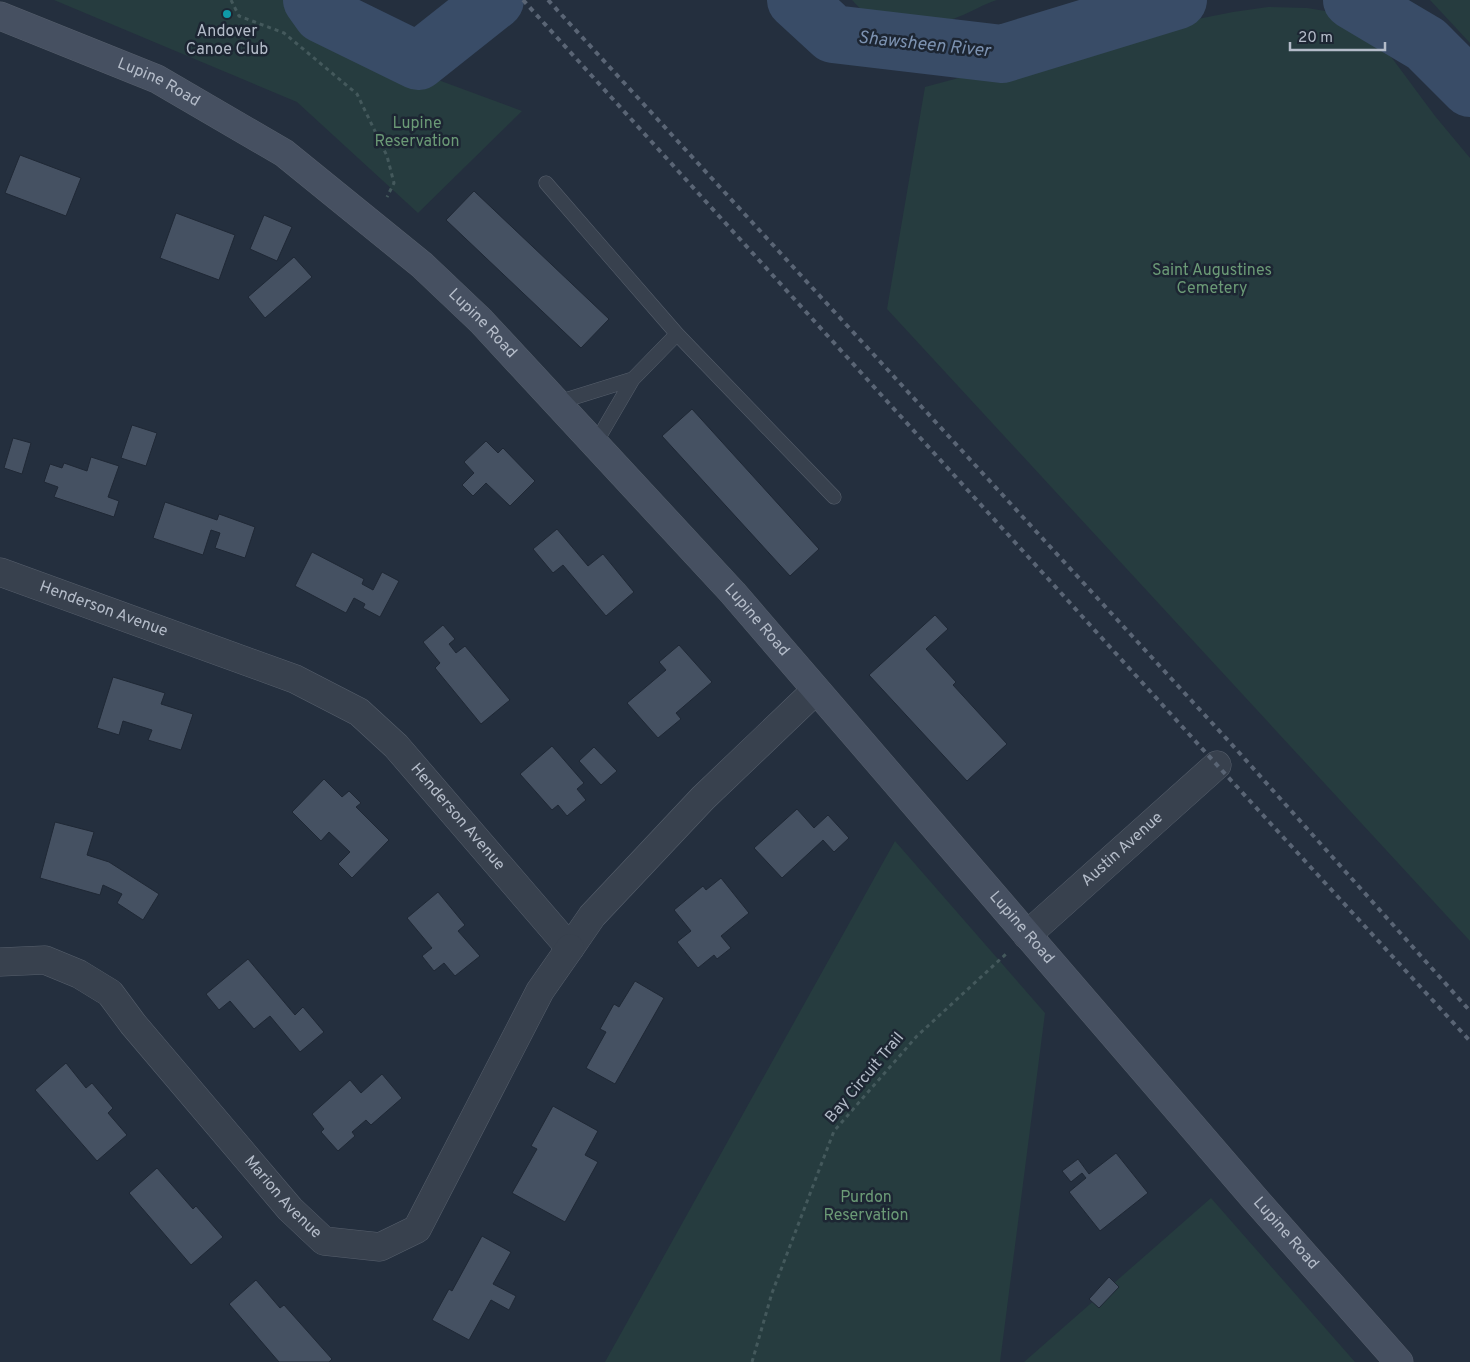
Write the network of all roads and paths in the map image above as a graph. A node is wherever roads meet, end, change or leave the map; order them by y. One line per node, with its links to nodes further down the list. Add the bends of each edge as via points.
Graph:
1 (231, 0): 4 (path, via 239,16 284,33 356,94 387,156 394,183)
2 (0, 16): 4 (street, Lupine Road, via 157,79 284,153)
3 (546, 183): 5 (lane)
4 (373, 225): 7 (street, Lupine Road, via 422,265 481,321)
5 (678, 334): 6 (lane); 9 (lane)
6 (633, 379): 7 (lane); 8 (lane)
7 (556, 403): 8 (street, Lupine Road)
8 (594, 444): 11 (street, Lupine Road, via 733,593)
9 (834, 497)
10 (0, 572): 14 (street, Henderson Avenue, via 295,679 359,712 396,746)
11 (816, 690): 13 (street, Lupine Road); 14 (street, via 696,805 592,916)
12 (1217, 765): 13 (street, Austin Avenue)
13 (1027, 935): 16 (path, Bay Circuit Trail, via 916,1036 834,1131 772,1293); 17 (street, Lupine Road)
14 (570, 948): 15 (street, Marion Avenue, via 540,991 417,1229 380,1247 324,1241 297,1216 132,1024 110,993 79,974 45,960)
15 (0, 962)
16 (752, 1362)
17 (1400, 1362)

